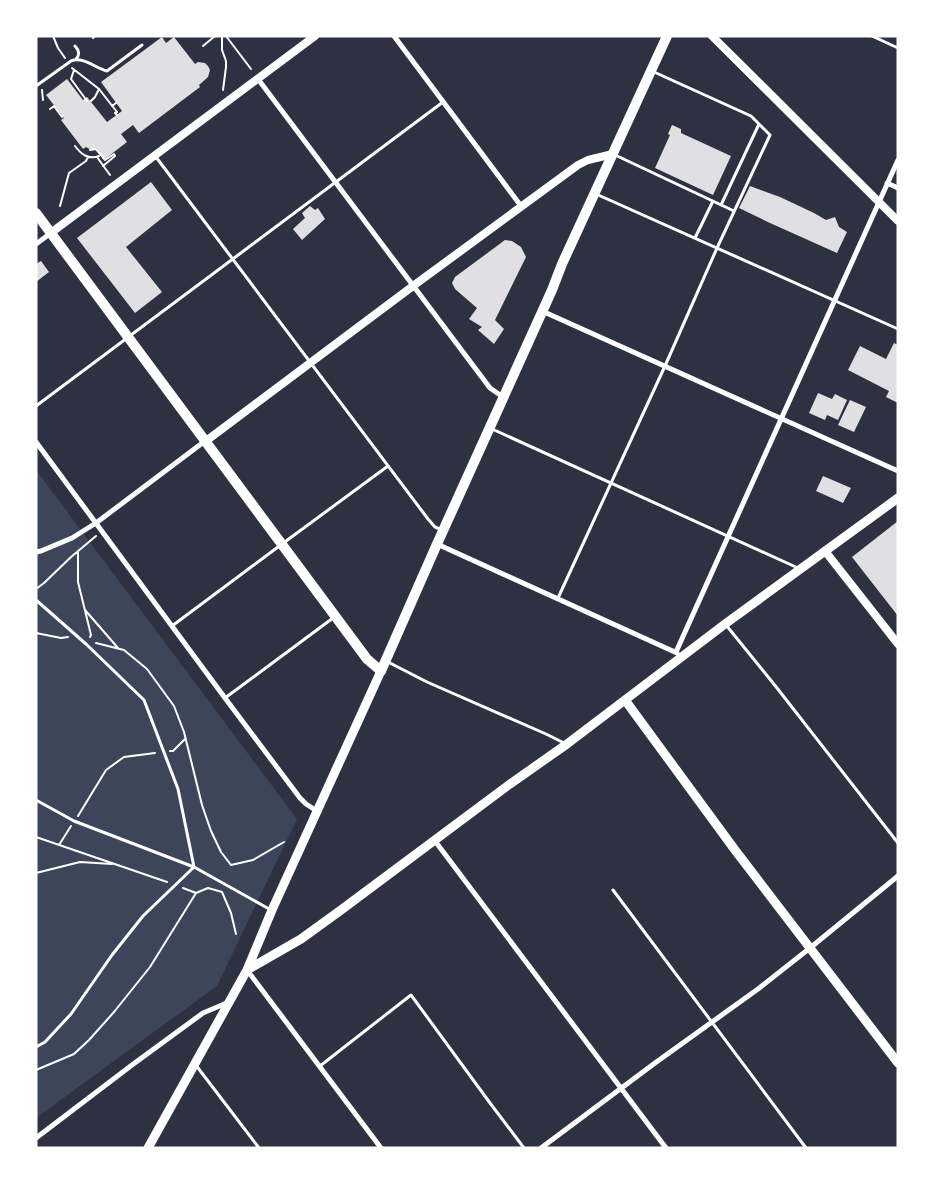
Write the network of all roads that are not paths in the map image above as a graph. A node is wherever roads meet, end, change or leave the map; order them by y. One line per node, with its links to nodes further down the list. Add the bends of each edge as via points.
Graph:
1 (315, 36): 11 (street)
2 (394, 36): 13 (street)
3 (667, 36): 10 (main road)
4 (712, 36): 23 (street)
5 (872, 36): 8 (lane)
6 (142, 45): 9 (lane, via 107,71)
7 (76, 46): 9 (lane, via 79,53)
8 (898, 48)
9 (75, 59): 12 (lane)
10 (651, 70): 14 (lane, via 751,116); 15 (main road)
11 (258, 79): 16 (street); 18 (street)
12 (36, 86)
13 (443, 102): 18 (lane); 25 (street)
14 (759, 124): 24 (lane); 26 (lane, via 770,136)
15 (613, 154): 21 (main road); 22 (lane); 25 (street, via 578,165)
16 (155, 156): 29 (street); 33 (lane)
17 (898, 160): 19 (street)
18 (336, 182): 33 (lane); 34 (street)
19 (887, 184): 20 (street); 23 (street)
20 (898, 188)
21 (595, 194): 30 (lane); 36 (main road)
22 (712, 201): 24 (lane); 30 (lane)
23 (879, 202): 28 (street); 35 (street)
24 (721, 205): 26 (lane)
25 (521, 206): 34 (street)
26 (734, 211): 32 (lane)
27 (36, 213): 29 (main road)
28 (898, 221)
29 (52, 232): 31 (street); 38 (main road)
30 (695, 238): 32 (lane)
31 (36, 244)
32 (717, 248): 35 (lane); 40 (lane)
33 (232, 258): 38 (lane); 39 (lane)
34 (413, 286): 39 (street); 41 (street, via 490,388)
35 (834, 301): 37 (lane); 43 (street)
36 (542, 311): 40 (street); 41 (main road)
37 (898, 329)
38 (129, 337): 42 (lane); 45 (main road)
39 (311, 363): 45 (street); 47 (lane)
40 (665, 366): 43 (street); 49 (lane)
41 (503, 397): 44 (main road)
42 (36, 406)
43 (782, 419): 48 (street); 53 (street)
44 (489, 428): 49 (lane); 52 (main road)
45 (206, 441): 51 (street); 54 (main road)
46 (36, 442): 51 (street)
47 (388, 466): 52 (lane, via 428,519); 54 (lane)
48 (898, 471)
49 (611, 483): 53 (lane); 59 (lane)
50 (898, 498): 56 (main road)
51 (96, 523): 57 (street, via 72,538); 63 (street)
52 (442, 531): 55 (main road)
53 (728, 536): 58 (lane); 65 (street)
54 (282, 544): 61 (main road); 63 (lane)
55 (436, 544): 59 (street); 66 (main road)
56 (825, 551): 58 (main road); 64 (street)
57 (36, 552)
58 (800, 569): 62 (main road)
59 (558, 598): 65 (street)
60 (36, 600): 74 (lane, via 144,700 178,789)
61 (336, 616): 66 (main road, via 367,659); 67 (lane)
62 (725, 624): 65 (main road); 73 (lane)
63 (172, 626): 67 (street)
64 (898, 644)
65 (678, 655): 68 (main road)
66 (383, 666): 69 (lane, via 427,682); 71 (main road)
67 (225, 698): 71 (street, via 300,798)
68 (625, 700): 69 (main road); 78 (main road)
69 (566, 744): 72 (main road)
70 (36, 800): 74 (lane, via 74,822)
71 (317, 811): 77 (main road)
72 (435, 841): 79 (main road, via 301,939); 86 (street)
73 (898, 844)
74 (194, 867): 77 (lane); 82 (lane, via 143,916 71,1014 45,1042)
75 (898, 876): 78 (street)
76 (613, 890): 81 (lane)
77 (272, 910): 79 (main road)
78 (810, 948): 81 (street); 84 (main road)
79 (247, 970): 80 (main road); 85 (street)
80 (229, 1002): 83 (main road); 87 (street, via 203,1013)
81 (712, 1022): 86 (street); 94 (lane)
82 (36, 1047)
83 (195, 1063): 88 (main road); 89 (lane)
84 (898, 1063)
85 (320, 1066): 90 (street); 91 (lane, via 411,995)
86 (621, 1088): 92 (street); 93 (street)
87 (36, 1138)
88 (148, 1148)
89 (259, 1148)
90 (381, 1148)
91 (524, 1148)
92 (541, 1148)
93 (666, 1148)
94 (806, 1148)

